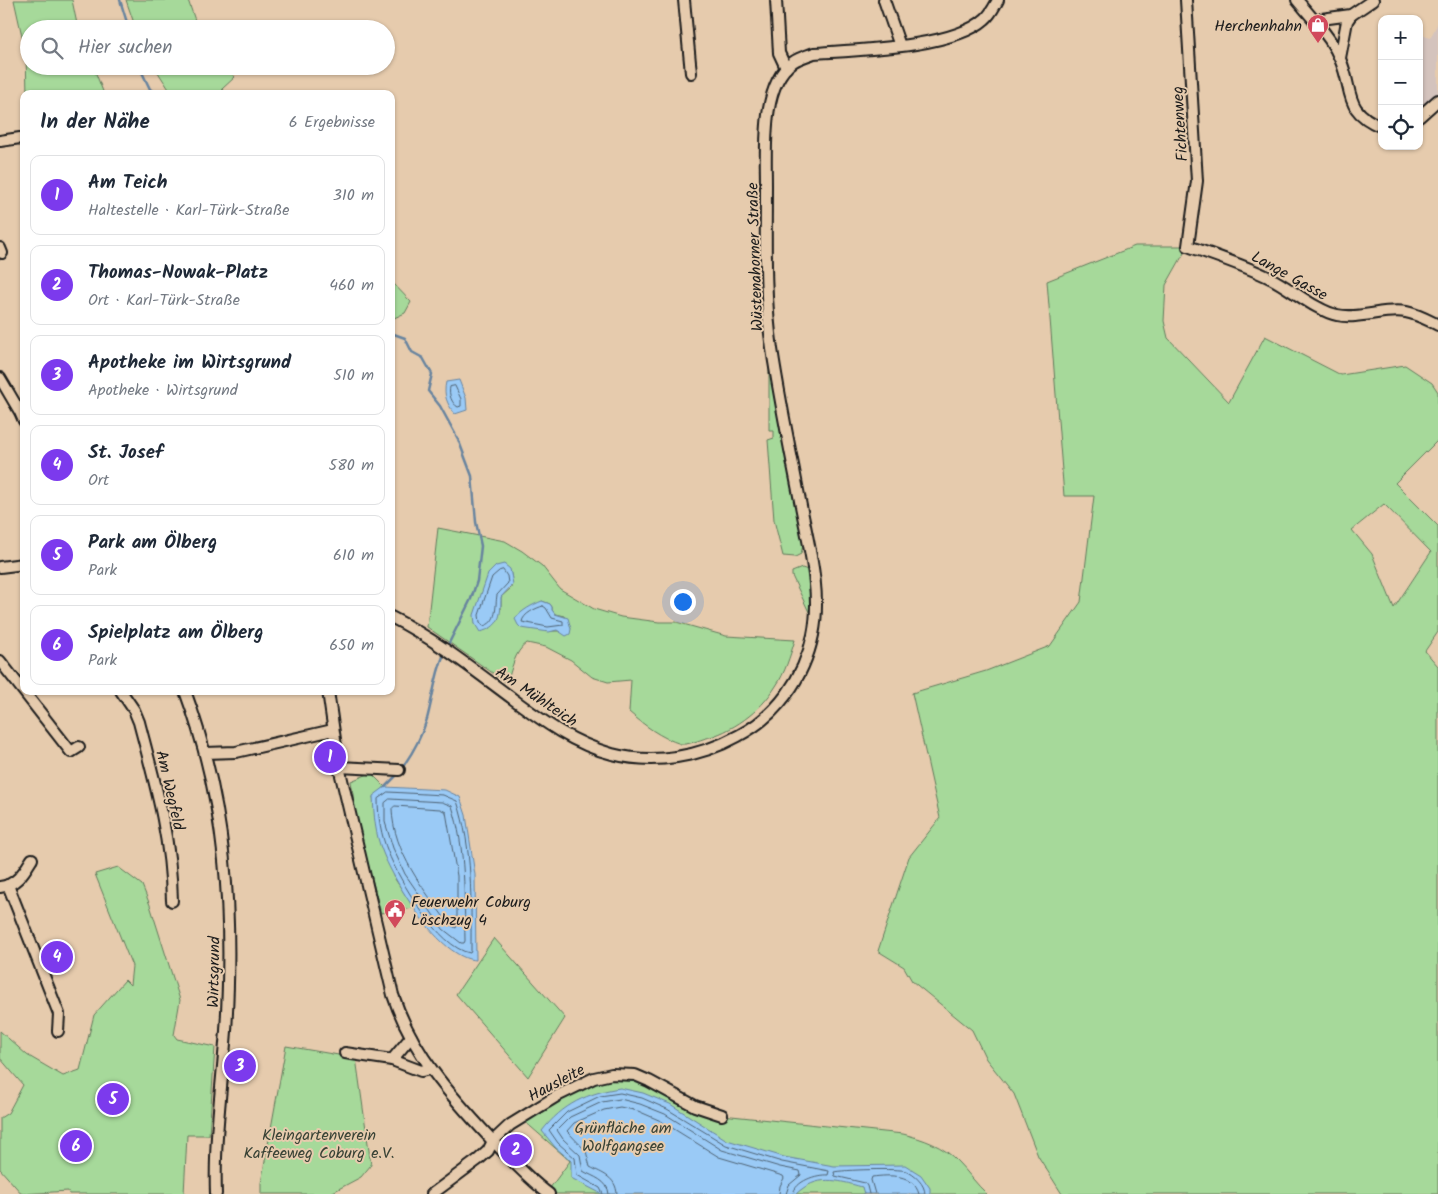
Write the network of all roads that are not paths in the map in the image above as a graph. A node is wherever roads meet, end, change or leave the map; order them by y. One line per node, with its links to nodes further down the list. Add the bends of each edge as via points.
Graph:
1 (684, 0): 13 (street)
2 (776, 0): 12 (street, via 779,53)
3 (884, 0): 10 (street)
4 (1186, 0): 19 (street, Fichtenweg, via 1197,181)
5 (1297, 0): 9 (street)
6 (1373, 0): 8 (street)
7 (994, 3): 10 (street, via 984,20 957,34)
8 (1351, 15): 9 (street); 11 (street, via 1347,20)
9 (1314, 20): 11 (street)
10 (900, 46): 12 (street, via 814,53)
11 (1340, 59): 16 (street, via 1357,111)
12 (786, 68): 32 (street, Wüstenahorner Straße, via 777,81 772,98 767,134 768,319 813,571 816,615 814,634 802,669)
13 (691, 73)
14 (1438, 100): 15 (street)
15 (1423, 113)
16 (1378, 125)
17 (20, 138): 18 (street)
18 (0, 141)
19 (1188, 246): 20 (street, Lange Gasse, via 1253,270 1338,316 1397,311)
20 (1438, 325)
21 (0, 378): 22 (street)
22 (20, 412)
23 (20, 564): 24 (street)
24 (0, 567)
25 (395, 619): 32 (street, Am Mühlteich, via 432,640 554,729 581,743 614,754 672,758 713,748 745,733)
26 (0, 661): 27 (street)
27 (20, 687)
28 (26, 695): 34 (street, via 70,752)
29 (124, 695): 40 (street, Am Wegfeld, via 139,722 165,823)
30 (187, 695): 35 (street, Wirtsgrund)
31 (328, 695): 33 (street)
32 (784, 699)
33 (332, 730): 35 (street, via 236,752); 36 (street)
34 (79, 748)
35 (205, 753): 48 (street, Wirtsgrund, via 226,867 230,953)
36 (339, 767): 37 (street); 42 (street, via 393,995)
37 (399, 770)
38 (32, 858): 39 (street, via 23,874)
39 (4, 886): 41 (street, via 59,1014)
40 (172, 902)
41 (58, 1031)
42 (411, 1037): 44 (street); 45 (street)
43 (345, 1053): 44 (street)
44 (392, 1060): 45 (street, via 421,1071)
45 (430, 1069): 47 (street)
46 (722, 1115): 47 (street, Hausleite, via 695,1106 635,1075 612,1074 594,1078 557,1096 510,1125)
47 (493, 1141): 49 (street, Hausleite, via 479,1159); 50 (street)
48 (216, 1194)
49 (432, 1194)
50 (549, 1194)

